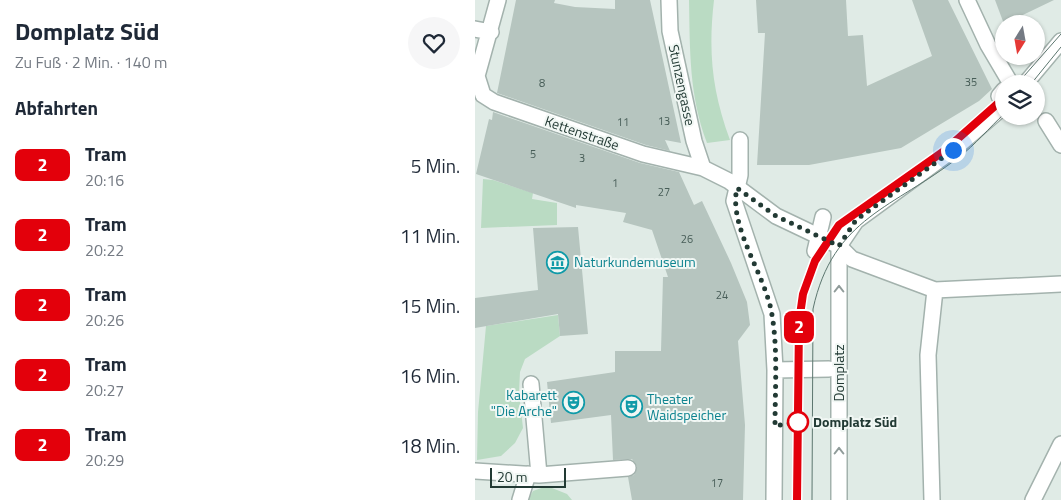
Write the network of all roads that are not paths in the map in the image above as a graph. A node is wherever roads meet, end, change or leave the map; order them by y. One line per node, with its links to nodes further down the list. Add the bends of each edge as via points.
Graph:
1 (498, 0): 5 (street)
2 (669, 0): 14 (street, Stunzengasse, via 670,31 693,141)
3 (967, 0): 7 (street)
4 (475, 29): 5 (street)
5 (491, 32): 9 (street)
6 (1061, 41): 8 (street)
7 (1002, 75)
8 (1024, 75)
9 (476, 77): 14 (street, Kettenstraße, via 483,95 494,102 643,154)
10 (995, 104): 18 (street, via 953,150 856,220)
11 (1046, 121): 13 (street)
12 (740, 140): 15 (street)
13 (1061, 145)
14 (703, 168): 15 (street)
15 (741, 179): 17 (street, via 776,216); 22 (street, via 734,201 772,314)
16 (823, 217): 17 (street)
17 (817, 244): 18 (street)
18 (839, 246): 20 (street, via 852,259); 30 (street, Domplatz, one-way to 18)
19 (1061, 284): 20 (street)
20 (935, 290): 31 (street, via 927,355)
21 (829, 369): 22 (street)
22 (775, 370): 29 (street)
23 (531, 384): 27 (street)
24 (1061, 444): 32 (street)
25 (628, 468): 27 (street)
26 (475, 471): 27 (street)
27 (533, 475): 28 (street)
28 (519, 500)
29 (774, 500)
30 (839, 500)
31 (932, 500)
32 (1033, 500)

